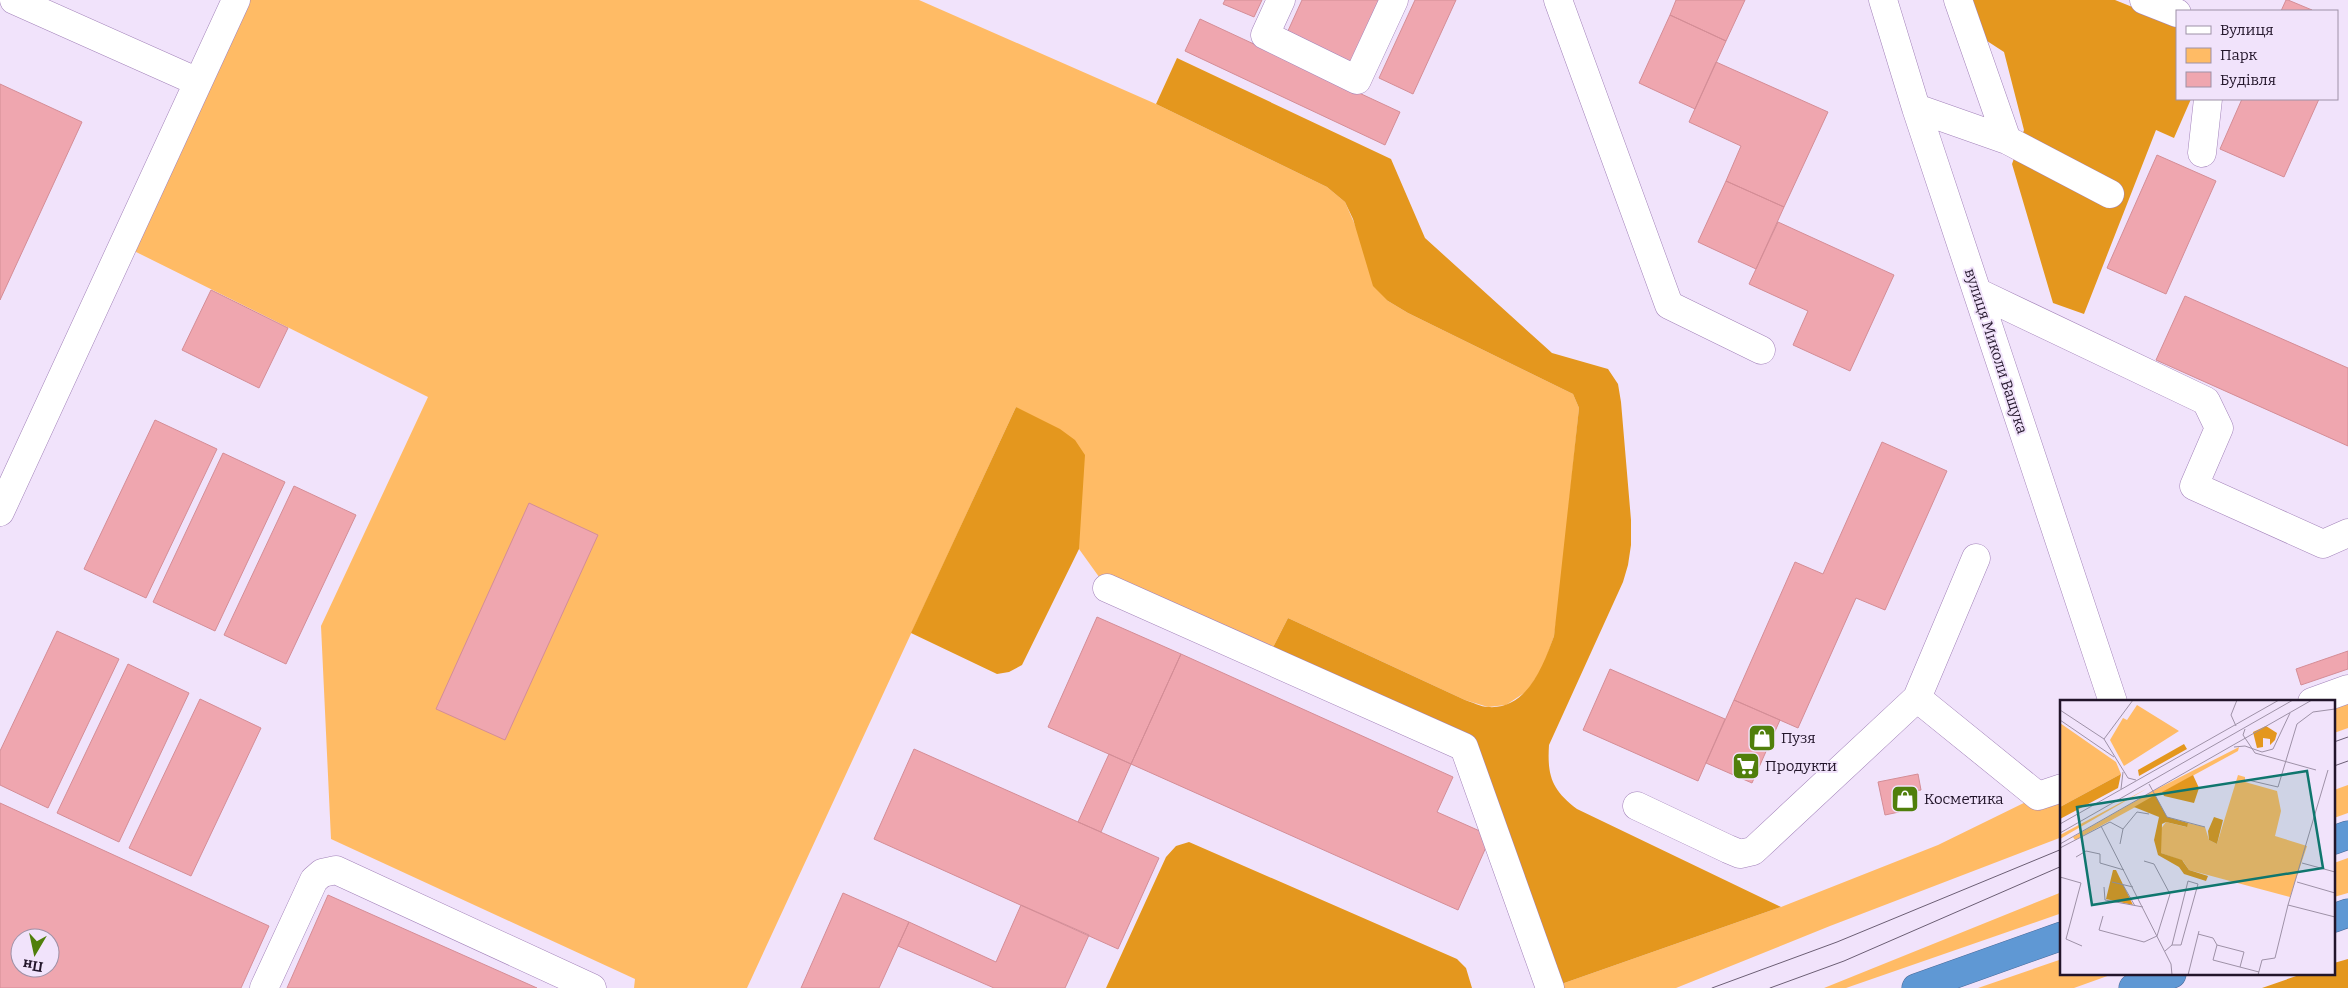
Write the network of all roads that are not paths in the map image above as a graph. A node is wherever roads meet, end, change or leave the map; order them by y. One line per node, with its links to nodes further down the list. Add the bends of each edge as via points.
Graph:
1 (14, 0): 10 (street)
2 (236, 0): 10 (street)
3 (1281, 0): 4 (street, via 1265,35 1357,80)
4 (1394, 0)
5 (1558, 0): 17 (street, via 1669,305)
6 (1883, 0): 12 (street, вулиця Миколи Ващука)
7 (1958, 0): 13 (street)
8 (2144, 0): 9 (street)
9 (2176, 13)
10 (198, 82): 18 (street)
11 (2208, 100): 14 (street)
12 (1916, 108): 13 (street); 16 (street, вулиця Миколи Ващука)
13 (2007, 140): 15 (street)
14 (2202, 153)
15 (2110, 194)
16 (1977, 292): 19 (street, via 2206,401 2219,428 2194,486 2323,544); 24 (street, вулиця Миколи Ващука)
17 (1761, 350)
18 (0, 512)
19 (2348, 533)
20 (1976, 558): 23 (street)
21 (1107, 588): 36 (street, via 1464,747)
22 (2348, 689): 25 (street)
23 (1917, 698): 26 (street); 27 (street, via 1753,851 1740,854)
24 (2112, 700)
25 (2318, 700)
26 (2050, 792)
27 (1637, 806)
28 (2348, 835): 29 (highway)
29 (2336, 839)
30 (2348, 913): 31 (highway)
31 (2336, 917)
32 (2060, 937): 37 (highway)
33 (2166, 976): 38 (highway)
34 (264, 988): 35 (street, via 314,880 322,872 336,870)
35 (592, 988)
36 (1550, 988)
37 (1916, 988)
38 (2133, 988)

